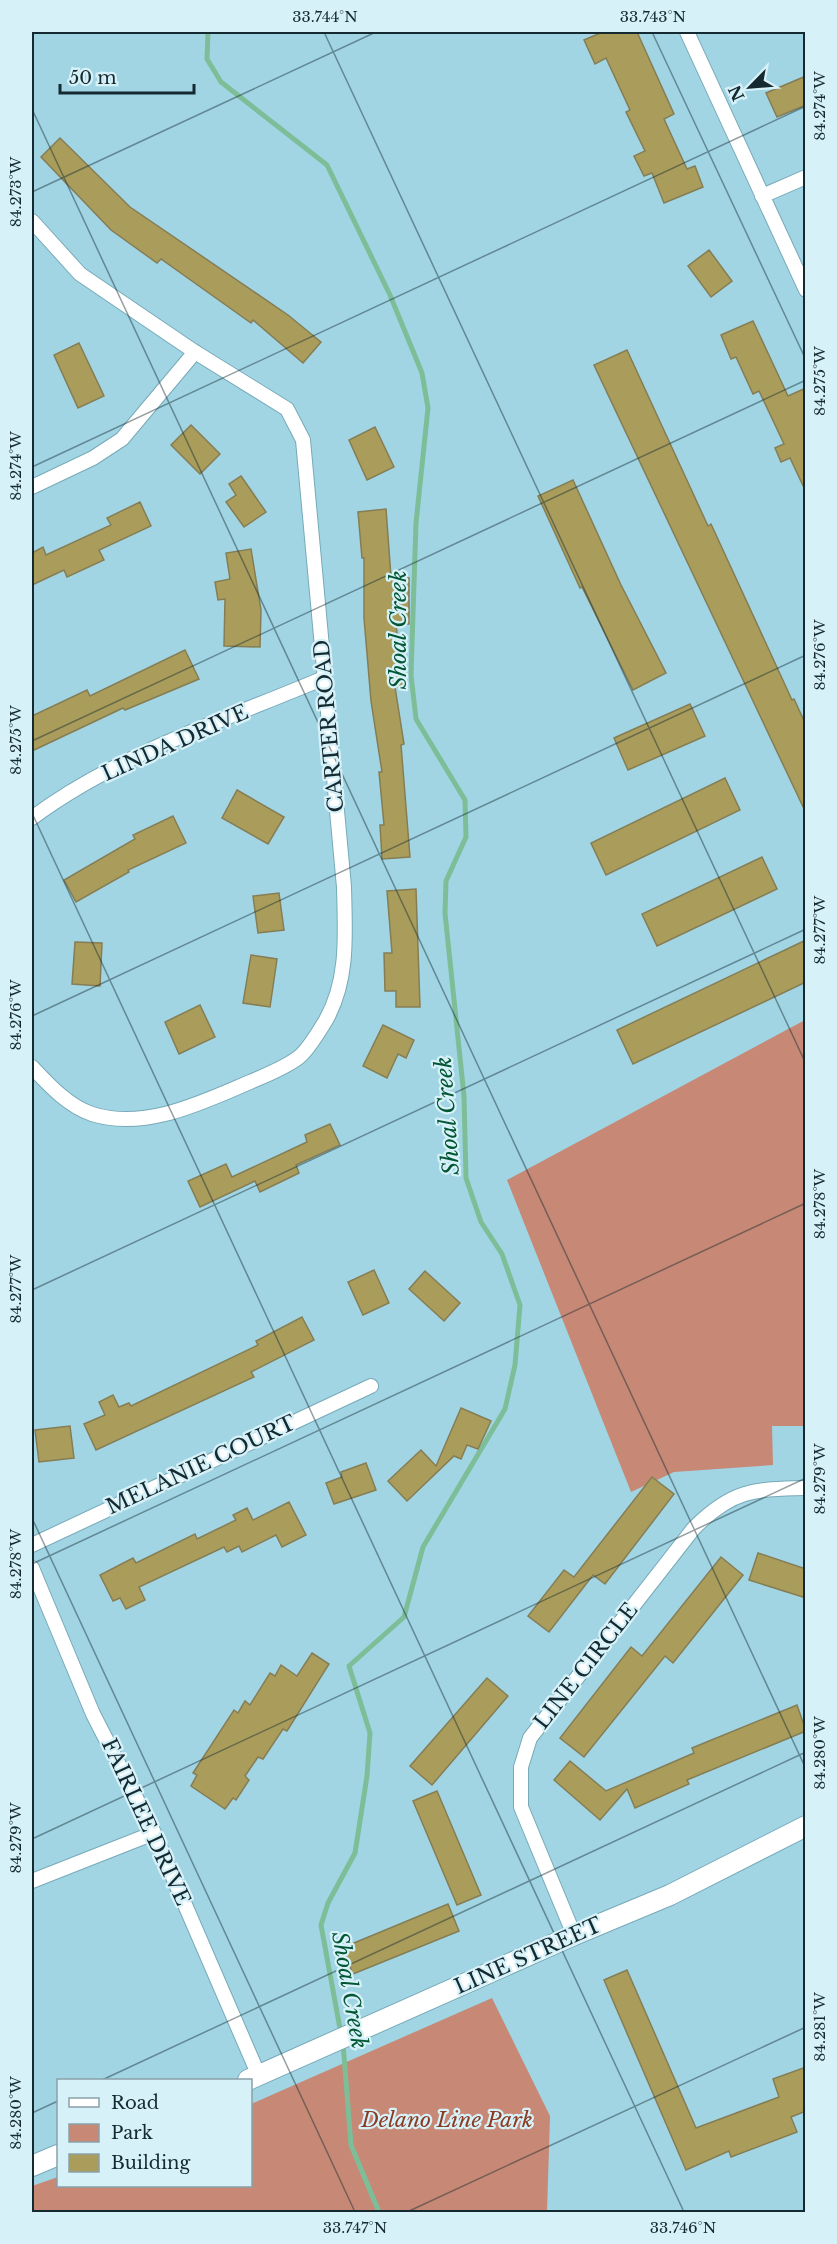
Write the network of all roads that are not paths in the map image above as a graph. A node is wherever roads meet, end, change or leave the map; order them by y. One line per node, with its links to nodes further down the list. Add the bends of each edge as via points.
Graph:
1 (687, 32): 3 (street)
2 (806, 177): 3 (street)
3 (762, 196): 5 (street)
4 (32, 222): 6 (street, CARTER ROAD, via 80,274)
5 (806, 290)
6 (195, 352): 7 (street, via 122,439); 8 (street, CARTER ROAD, via 288,408 303,440)
7 (32, 488)
8 (324, 678): 9 (street, LINDA DRIVE, via 134,759); 10 (street, CARTER ROAD, via 344,887 346,955 338,994 300,1057 197,1105 122,1119 91,1113 57,1093)
9 (32, 818)
10 (32, 1067)
11 (371, 1386): 13 (street, MELANIE COURT)
12 (806, 1488): 18 (street, LINE CIRCLE, via 742,1493 715,1507 687,1537 530,1738 521,1767 520,1807)
13 (32, 1545)
14 (32, 1568): 16 (street, FAIRLEE DRIVE, via 93,1714)
15 (806, 1826): 18 (street, LINE STREET, via 670,1895)
16 (154, 1833): 17 (street); 19 (street, FAIRLEE DRIVE)
17 (32, 1881)
18 (574, 1935): 19 (street, LINE STREET)
19 (254, 2078)
20 (57, 2155): 21 (street)
21 (32, 2166)

